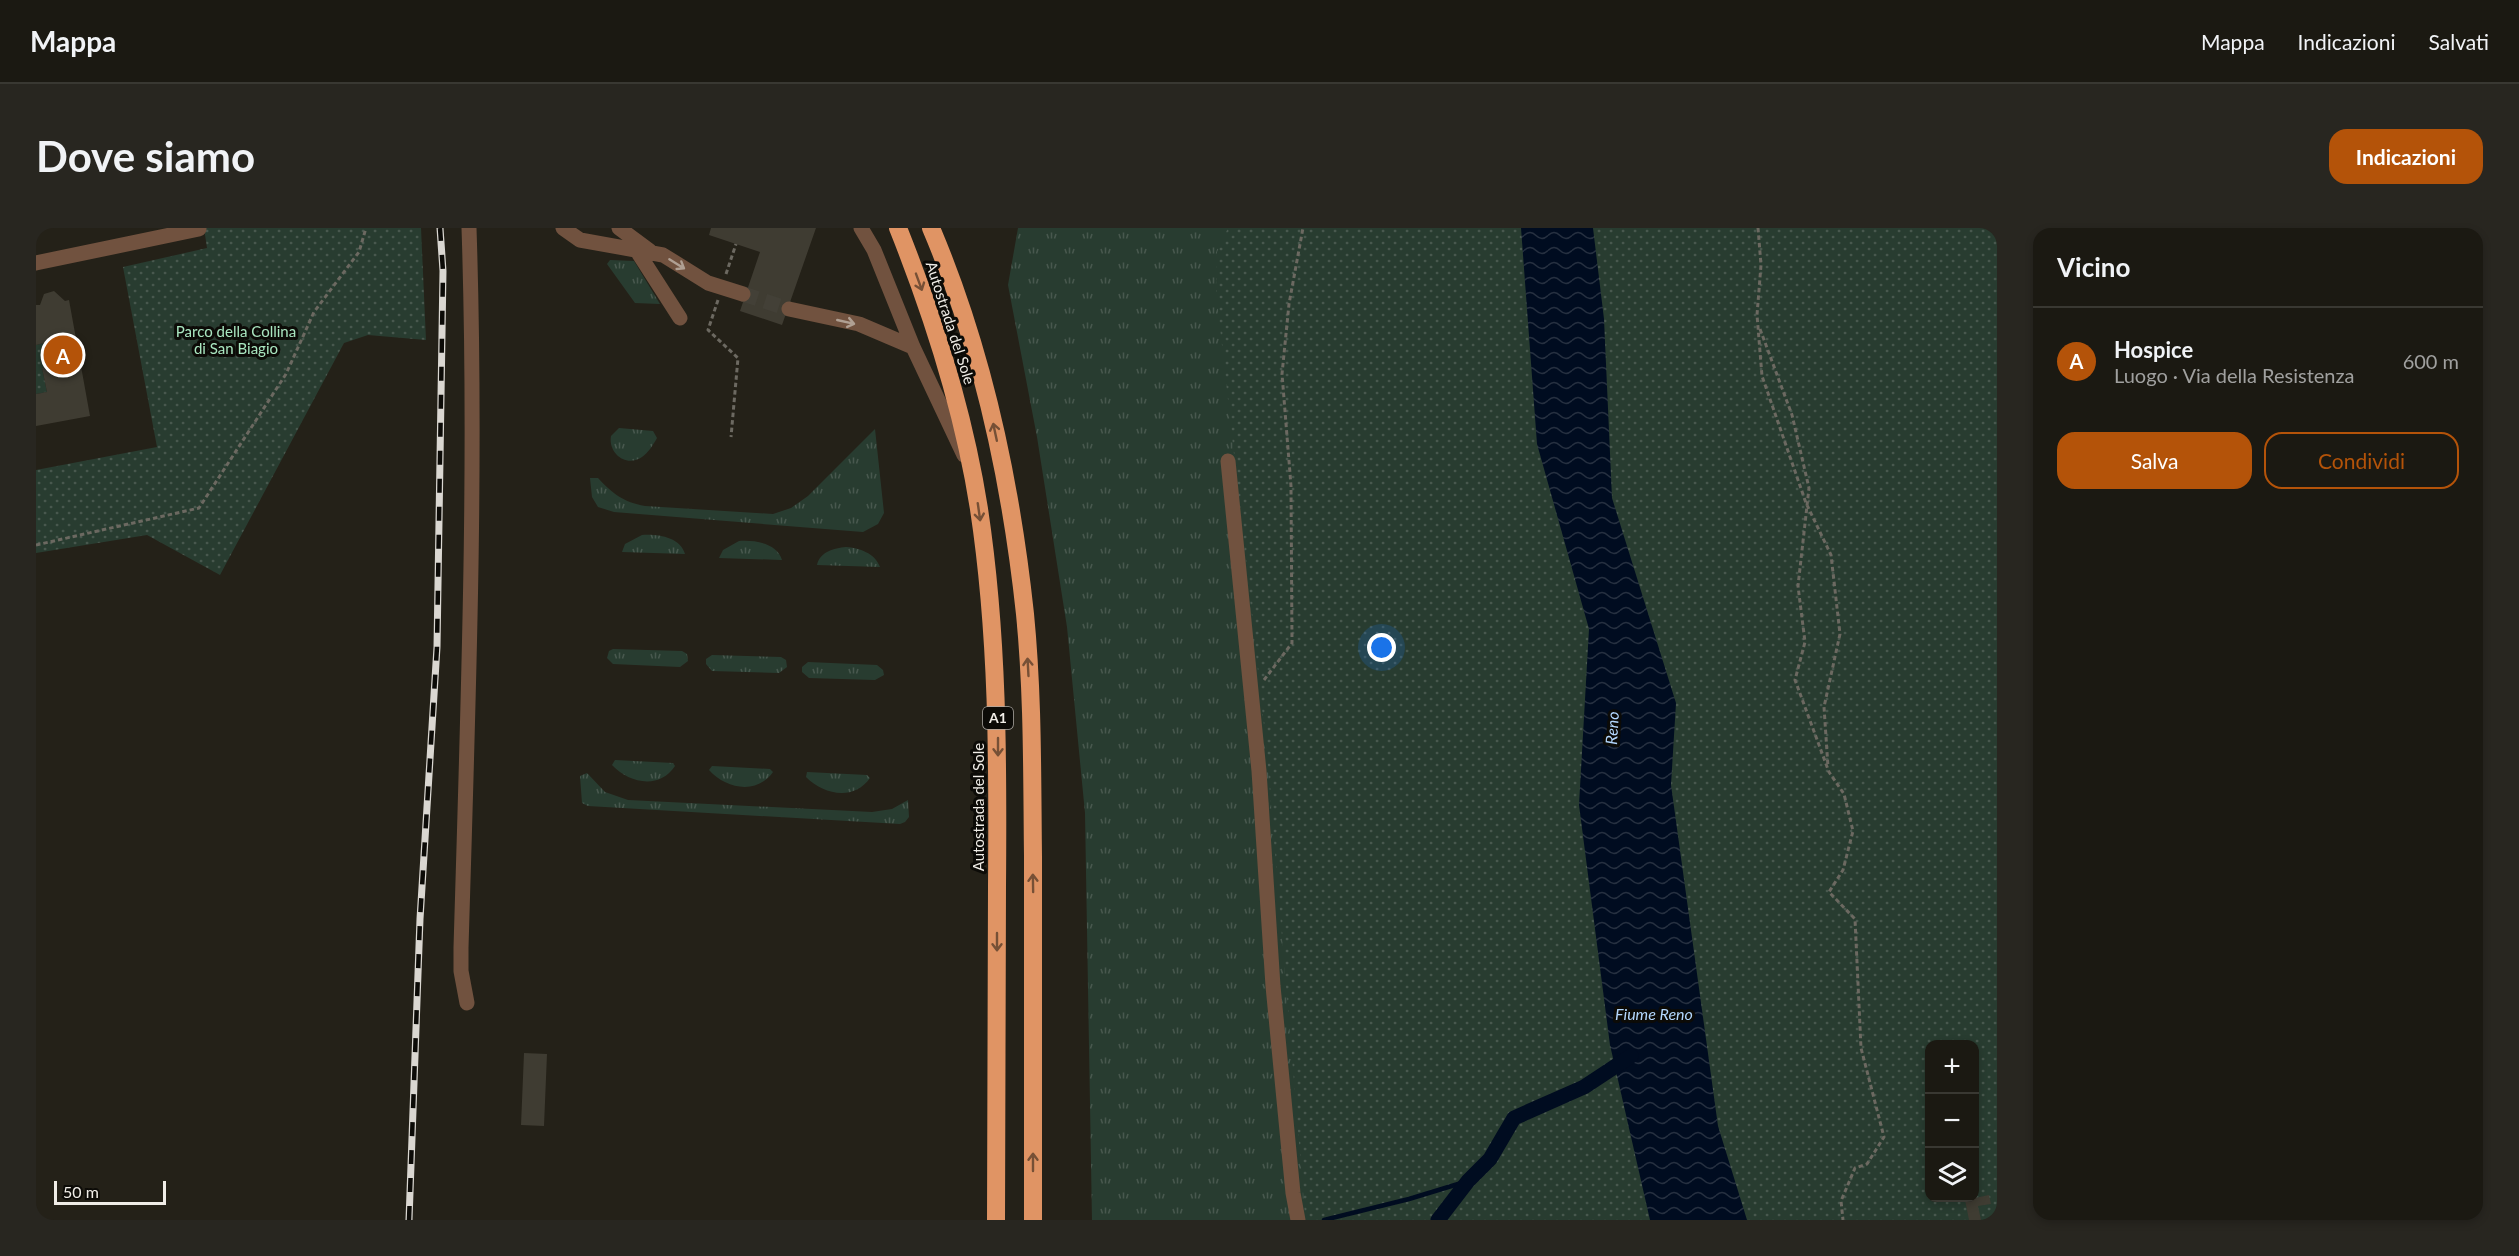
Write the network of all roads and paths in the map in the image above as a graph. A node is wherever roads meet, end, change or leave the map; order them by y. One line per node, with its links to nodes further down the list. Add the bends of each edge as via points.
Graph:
1 (366, 228): 26 (path, via 358,252 314,312 286,374 198,508)
2 (469, 228): 29 (street, via 474,516 461,948)
3 (563, 228): 13 (street, via 580,240)
4 (619, 228): 14 (street, via 639,246)
5 (861, 228): 21 (street, via 874,250)
6 (898, 228): 24 (highway, Autostrada del Sole / A1, one-way to 24, via 921,285 947,370)
7 (933, 228): 31 (highway, Autostrada del Sole / A1, one-way to 7, via 1031,731 1025,616 1012,512 991,412)
8 (1303, 228): 27 (path, via 1288,304 1281,374 1291,486 1292,643)
9 (1758, 228): 20 (path)
10 (199, 230): 11 (street)
11 (178, 231): 15 (street)
12 (736, 244): 16 (path)
13 (637, 251): 14 (street); 19 (street)
14 (656, 254): 16 (street, one-way to 16)
15 (36, 263)
16 (722, 288): 17 (street); 22 (path, via 708,330 738,358)
17 (743, 294)
18 (789, 309): 21 (street, one-way to 21, via 859,324)
19 (680, 318)
20 (1760, 329): 25 (path, via 1762,376); 25 (path, via 1792,415 1809,488)
21 (913, 347): 24 (street)
22 (732, 437)
23 (1228, 460): 27 (street)
24 (972, 471): 30 (highway, Autostrada del Sole / A1, one-way to 30, via 992,618 998,719)
25 (1806, 503): 28 (path, via 1798,586 1805,642 1796,681); 28 (path, via 1831,555 1840,634 1824,707)
26 (36, 545)
27 (1251, 696): 32 (street, via 1273,986)
28 (1828, 772): 33 (path, via 1844,794 1853,831 1844,870 1829,892 1856,919 1861,1048 1884,1137 1867,1164 1855,1168 1841,1201)
29 (467, 1003)
30 (996, 1220)
31 (1033, 1220)
32 (1298, 1220)
33 (1843, 1220)

